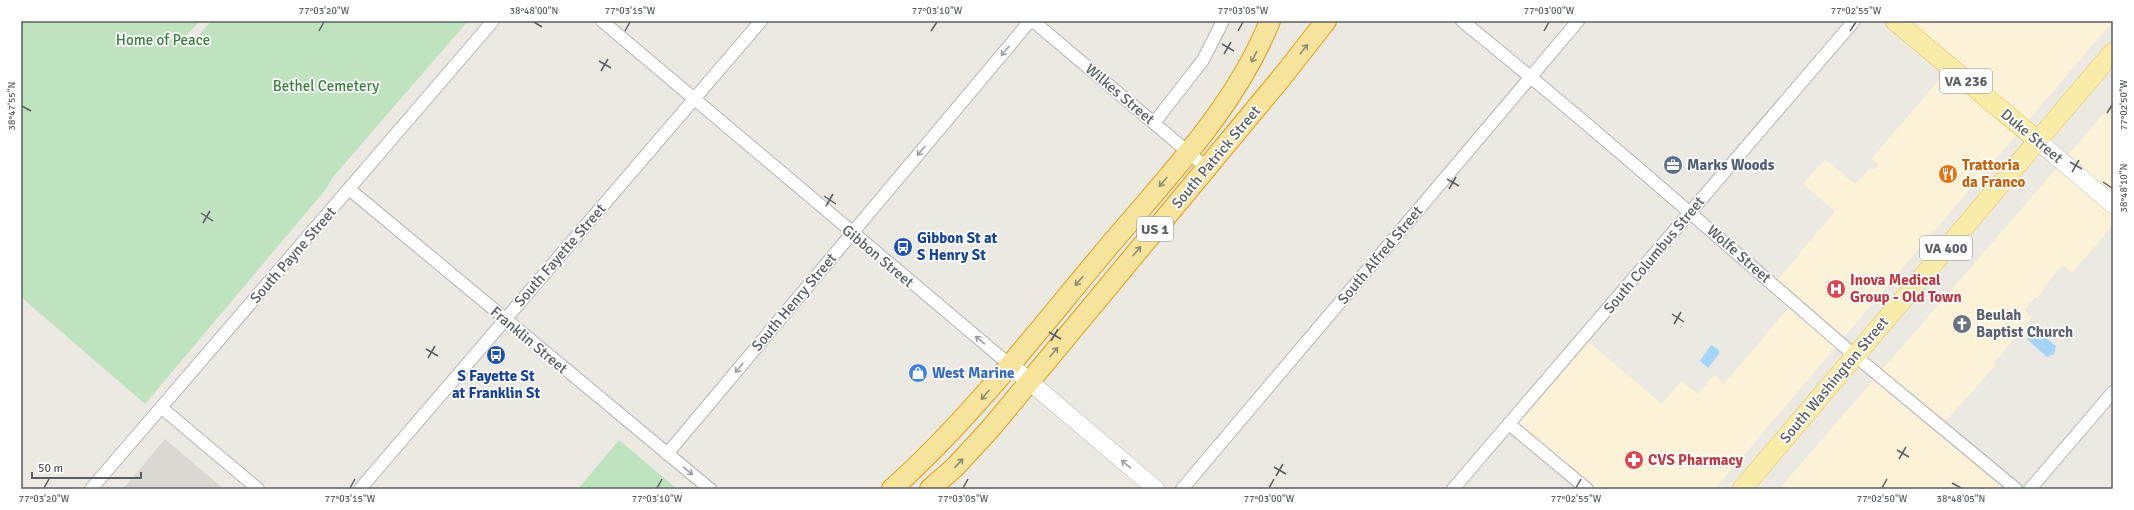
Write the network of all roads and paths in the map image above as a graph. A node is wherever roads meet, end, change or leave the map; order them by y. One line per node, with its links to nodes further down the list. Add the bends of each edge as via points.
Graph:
1 (493, 21): 19 (street, South Payne Street)
2 (602, 21): 14 (street, Gibbon Street)
3 (761, 21): 14 (street, South Fayette Street)
4 (1031, 21): 15 (street, Wilkes Street); 22 (street, South Henry Street, one-way to 22)
5 (1223, 21): 15 (street, via 1203,60)
6 (1270, 21): 17 (highway, South Patrick Street / US 1, one-way to 17, via 1243,78)
7 (1326, 21): 18 (highway, South Patrick Street / US 1, one-way to 7)
8 (1462, 21): 13 (street, Wolfe Street)
9 (1578, 21): 13 (street, South Alfred Street)
10 (1854, 21): 21 (street, South Columbus Street)
11 (1895, 21): 16 (main road, Duke Street / VA 236)
12 (2113, 52): 16 (main road, South Washington Street / VA 400)
13 (1531, 76): 21 (street, Wolfe Street); 38 (street, South Alfred Street)
14 (694, 98): 22 (street, Gibbon Street); 23 (street, South Fayette Street)
15 (1154, 122): 17 (street, Wilkes Street)
16 (2037, 140): 20 (main road, Duke Street); 24 (main road, South Washington Street / VA 400)
17 (1188, 152): 18 (street, Wilkes Street); 25 (highway, South Patrick Street / US 1, one-way to 25)
18 (1207, 168): 26 (highway, South Patrick Street / US 1, one-way to 18)
19 (349, 189): 23 (street, Franklin Street); 28 (street, South Payne Street)
20 (2113, 205)
21 (1691, 212): 24 (street, Wolfe Street); 29 (street, South Columbus Street)
22 (852, 233): 25 (street, Gibbon Street, one-way to 22); 30 (street, South Henry Street, one-way to 30)
23 (505, 319): 30 (street, Franklin Street); 33 (street, South Fayette Street)
24 (1855, 355): 41 (main road, South Washington Street / VA 400); 42 (street, Wolfe Street)
25 (1010, 365): 26 (main road, Gibbon Street); 35 (highway, South Patrick Street / US 1, one-way to 35, via 969,413)
26 (1029, 382): 36 (highway, South Patrick Street / US 1, one-way to 26, via 991,428); 37 (main road, Gibbon Street, one-way to 26)
27 (2113, 392): 43 (street)
28 (162, 408): 31 (street, South Payne Street); 32 (street)
29 (1509, 424): 39 (street, South Columbus Street); 40 (street)
30 (667, 454): 34 (street, Franklin Street, one-way to 34)
31 (91, 489)
32 (258, 489)
33 (360, 489)
34 (710, 489)
35 (892, 489)
36 (930, 489)
37 (1156, 489)
38 (1182, 489)
39 (1453, 489)
40 (1587, 489)
41 (1742, 489)
42 (2016, 489)
43 (2030, 489)

